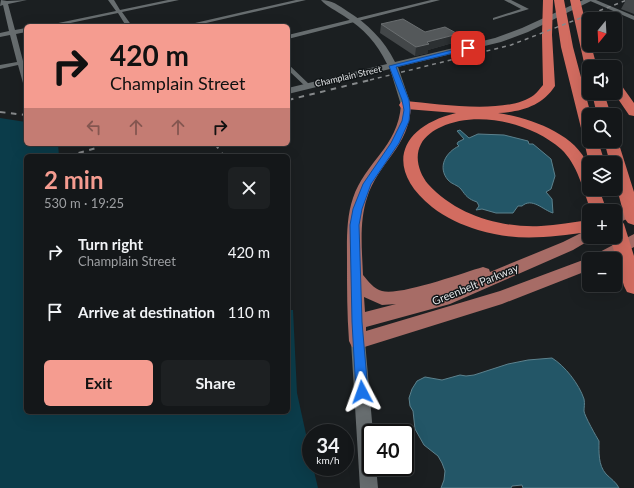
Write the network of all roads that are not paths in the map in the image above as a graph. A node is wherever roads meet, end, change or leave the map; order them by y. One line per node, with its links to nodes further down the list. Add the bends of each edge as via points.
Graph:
1 (24, 0): 12 (street)
2 (111, 0): 13 (street)
3 (176, 0): 13 (street)
4 (303, 0): 20 (street)
5 (326, 0): 17 (main road)
6 (437, 0): 17 (street)
7 (507, 0): 16 (street, via 526,9)
8 (548, 0): 35 (highway, via 549,86 545,94 532,103 513,108)
9 (559, 0): 36 (highway, via 567,47)
10 (575, 0): 26 (highway)
11 (588, 0): 14 (highway); 15 (street); 27 (main road, Champlain Street, via 498,40)
12 (3, 3): 22 (street)
13 (119, 12): 18 (street); 19 (street)
14 (589, 12)
15 (634, 18)
16 (495, 19)
17 (355, 20): 24 (street); 25 (main road, via 372,33)
18 (57, 24)
19 (128, 24)
20 (194, 24)
21 (24, 30): 22 (street)
22 (12, 33): 23 (street); 28 (street)
23 (0, 35)
24 (290, 36)
25 (387, 54): 27 (main road, via 398,59); 29 (main road)
26 (589, 60)
27 (414, 61): 29 (main road, Champlain Street)
28 (23, 62): 30 (street)
29 (392, 66): 32 (main road, Champlain Street); 35 (main road, via 402,87)
30 (0, 67)
31 (290, 68): 32 (street)
32 (308, 86): 33 (main road, Champlain Street)
33 (290, 90)
34 (622, 96): 37 (highway)
35 (407, 108): 38 (highway); 54 (main road, via 398,138 361,196 355,225)
36 (582, 108)
37 (634, 112)
38 (478, 115): 40 (highway, via 516,121 550,136 576,156); 46 (highway, via 459,116 438,123 423,132 412,145 411,170 425,191 456,214 490,227 534,232)
39 (613, 148): 45 (highway)
40 (582, 167)
41 (599, 196): 42 (highway)
42 (605, 204)
43 (634, 209): 44 (main road)
44 (622, 216)
45 (634, 219)
46 (582, 227)
47 (582, 238): 51 (main road, Greenbelt Parkway)
48 (634, 240): 52 (main road)
49 (614, 244): 55 (highway)
50 (621, 244): 55 (highway)
51 (568, 246): 54 (main road, via 392,298 372,294); 56 (main road, Greenbelt Parkway, via 444,299)
52 (612, 252)
53 (582, 267): 57 (main road, Greenbelt Parkway, via 502,298)
54 (356, 278): 56 (main road)
55 (634, 287)
56 (357, 322): 57 (main road)
57 (358, 341): 58 (street)
58 (369, 488)

